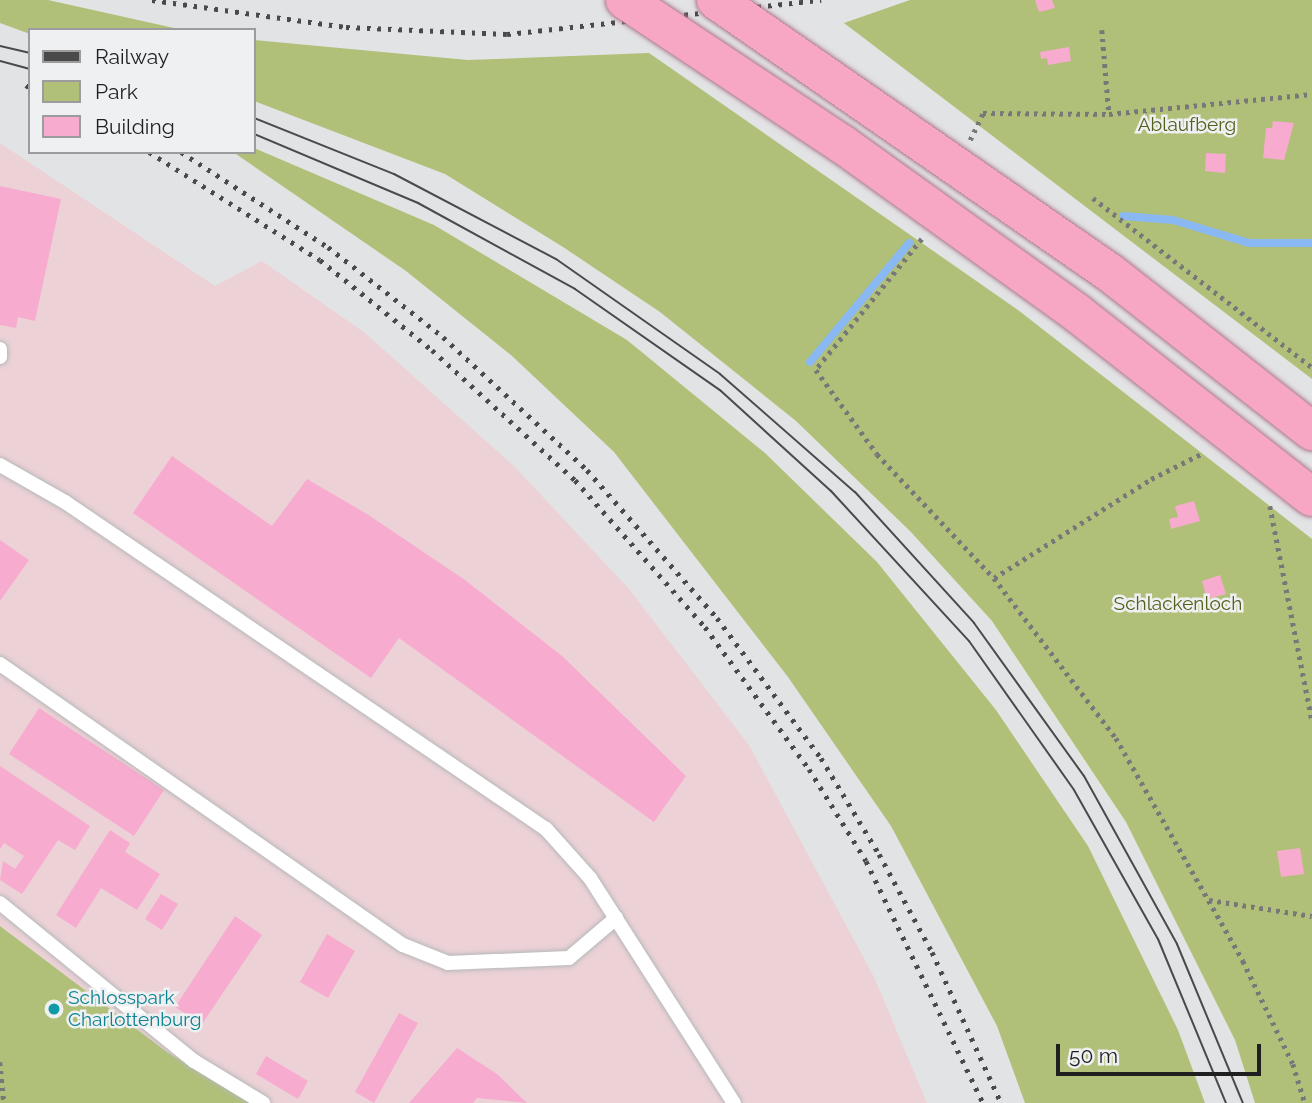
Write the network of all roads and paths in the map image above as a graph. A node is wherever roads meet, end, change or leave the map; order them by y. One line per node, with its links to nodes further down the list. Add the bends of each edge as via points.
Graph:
1 (625, 0): 16 (highway, bridge, via 842,144 1077,313)
2 (716, 0): 12 (highway, bridge, via 1109,272)
3 (1102, 30): 5 (path)
4 (1312, 94): 5 (path)
5 (1109, 114): 6 (path, via 983,113)
6 (965, 150)
7 (1093, 198): 11 (path)
8 (928, 226): 17 (path, via 916,251 816,370 877,454)
9 (0, 349): 10 (lane)
10 (0, 357)
11 (1312, 367)
12 (1312, 431)
13 (1208, 451): 17 (path, via 1151,479)
14 (0, 465): 23 (lane, via 77,509 546,829 590,878)
15 (1268, 492): 19 (path)
16 (1312, 497)
17 (994, 578): 20 (path, via 1116,738)
18 (0, 664): 23 (lane, via 403,945 449,963 569,958)
19 (1312, 721)
20 (1208, 900): 22 (path); 28 (path, via 1287,1053)
21 (0, 903): 26 (lane, via 194,1061)
22 (1312, 916)
23 (616, 918): 27 (lane)
24 (0, 1062): 25 (path)
25 (4, 1103)
26 (263, 1103)
27 (734, 1103)
28 (1305, 1103)

